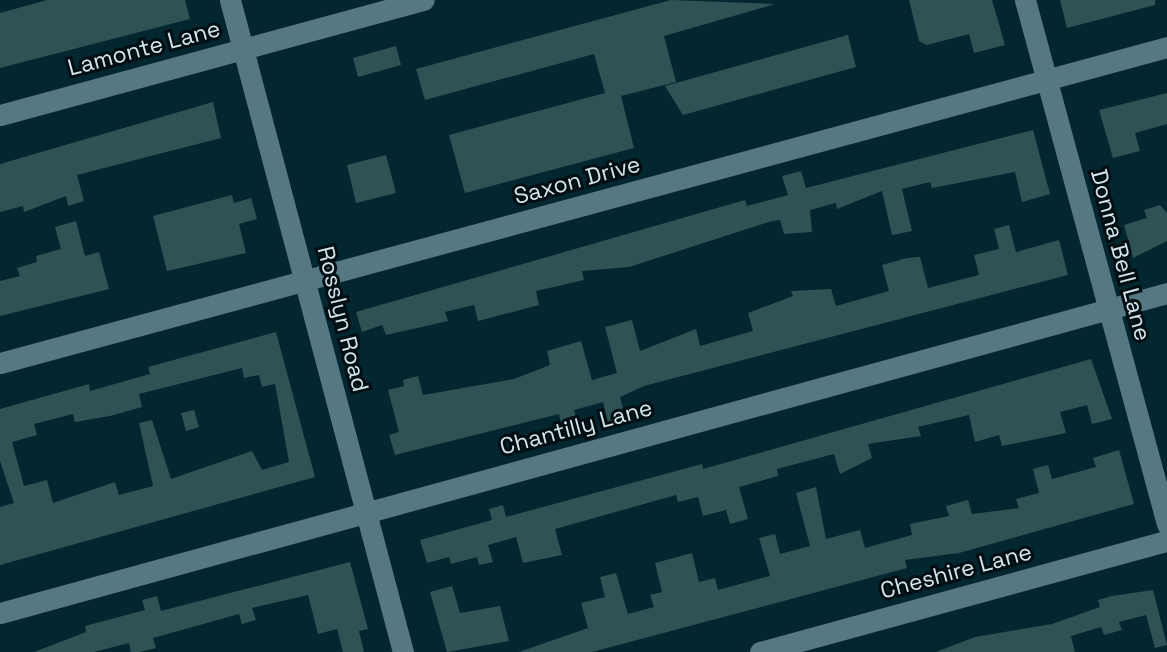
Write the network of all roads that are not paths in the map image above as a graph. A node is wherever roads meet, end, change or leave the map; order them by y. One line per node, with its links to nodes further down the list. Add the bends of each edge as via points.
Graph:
1 (230, 0): 5 (street, Rosslyn Road)
2 (424, 0): 5 (street, Lamonte Lane)
3 (1025, 0): 6 (street, Donna Bell Lane)
4 (1167, 47): 6 (street, Saxon Drive)
5 (243, 48): 7 (street, Lamonte Lane); 8 (street, Rosslyn Road)
6 (1046, 79): 8 (street, Saxon Drive); 10 (street, Donna Bell Lane)
7 (0, 115)
8 (306, 281): 11 (street, Saxon Drive); 12 (street, Rosslyn Road)
9 (1167, 293): 10 (street, Chantilly Lane)
10 (1108, 310): 12 (street, Chantilly Lane); 13 (street, Donna Bell Lane)
11 (0, 363)
12 (364, 512): 15 (street, Chantilly Lane); 16 (street, Rosslyn Road)
13 (1167, 524)
14 (1167, 541): 17 (street, Cheshire Lane)
15 (0, 613)
16 (403, 652)
17 (760, 652)

